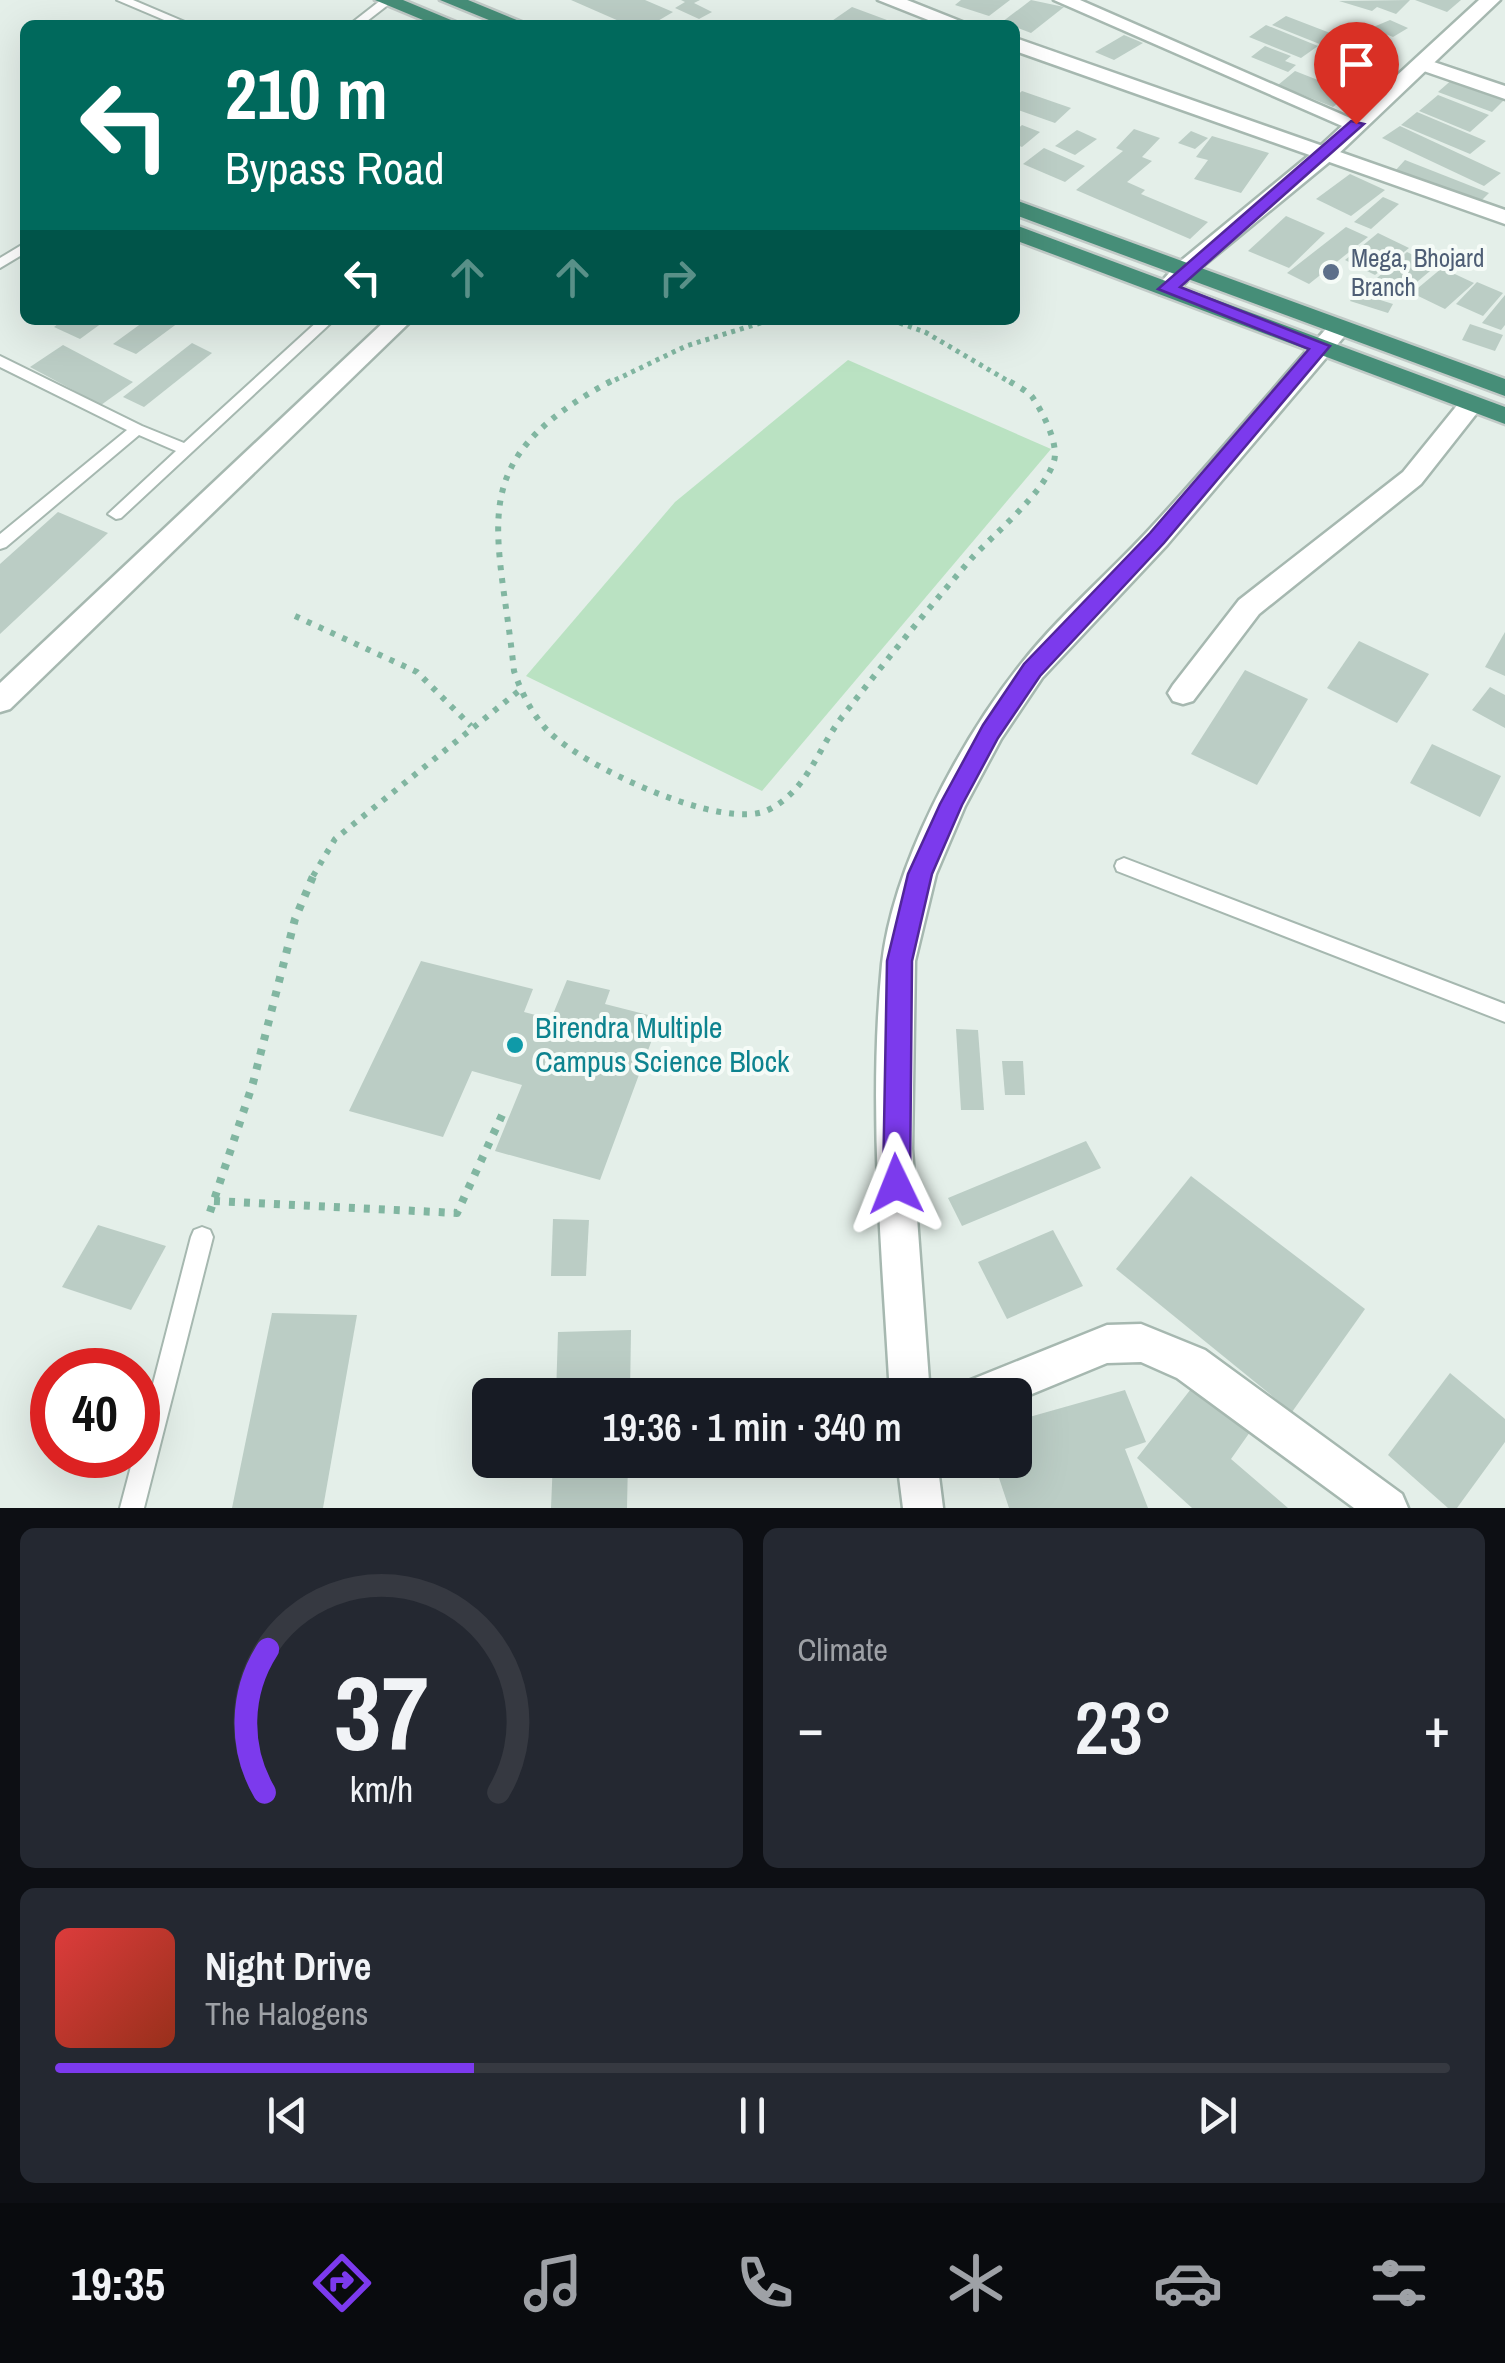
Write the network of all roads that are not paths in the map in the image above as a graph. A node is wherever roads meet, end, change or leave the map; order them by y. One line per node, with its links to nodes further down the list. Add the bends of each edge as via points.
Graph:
1 (123, 0): 7 (lane)
2 (386, 0): 8 (lane); 9 (highway)
3 (450, 0): 10 (highway)
4 (888, 0): 11 (street)
5 (1064, 0): 15 (street)
6 (1490, 0): 13 (street)
7 (173, 20)
8 (361, 20)
9 (440, 20)
10 (505, 20)
11 (946, 20)
12 (1020, 46): 16 (street)
13 (1422, 64): 14 (street); 15 (street)
14 (1505, 93)
15 (1356, 124): 16 (street)
16 (1326, 153): 18 (street); 20 (street)
17 (1020, 209): 20 (highway)
18 (1505, 217)
19 (1020, 234): 21 (highway)
20 (1185, 270): 21 (street); 24 (highway)
21 (1167, 289): 24 (highway)
22 (322, 325): 30 (lane)
23 (395, 325): 34 (street)
24 (1330, 337): 26 (highway); 27 (highway); 38 (street, via 1157,538 1032,670 990,732 920,874 899,961 894,1150)
25 (0, 361): 29 (lane)
26 (1505, 388)
27 (1472, 404): 28 (highway); 33 (street, via 1412,478 1250,607)
28 (1505, 416)
29 (137, 429): 30 (lane); 32 (lane)
30 (186, 449): 31 (lane)
31 (116, 514)
32 (0, 543)
33 (1183, 694)
34 (0, 700)
35 (1124, 866): 36 (lane)
36 (1505, 1013)
37 (202, 1238): 41 (lane)
38 (909, 1378)
39 (1024, 1378): 43 (street, via 1107,1344 1141,1343 1191,1364)
40 (919, 1478): 42 (street)
41 (132, 1508)
42 (923, 1508)
43 (1388, 1508)

